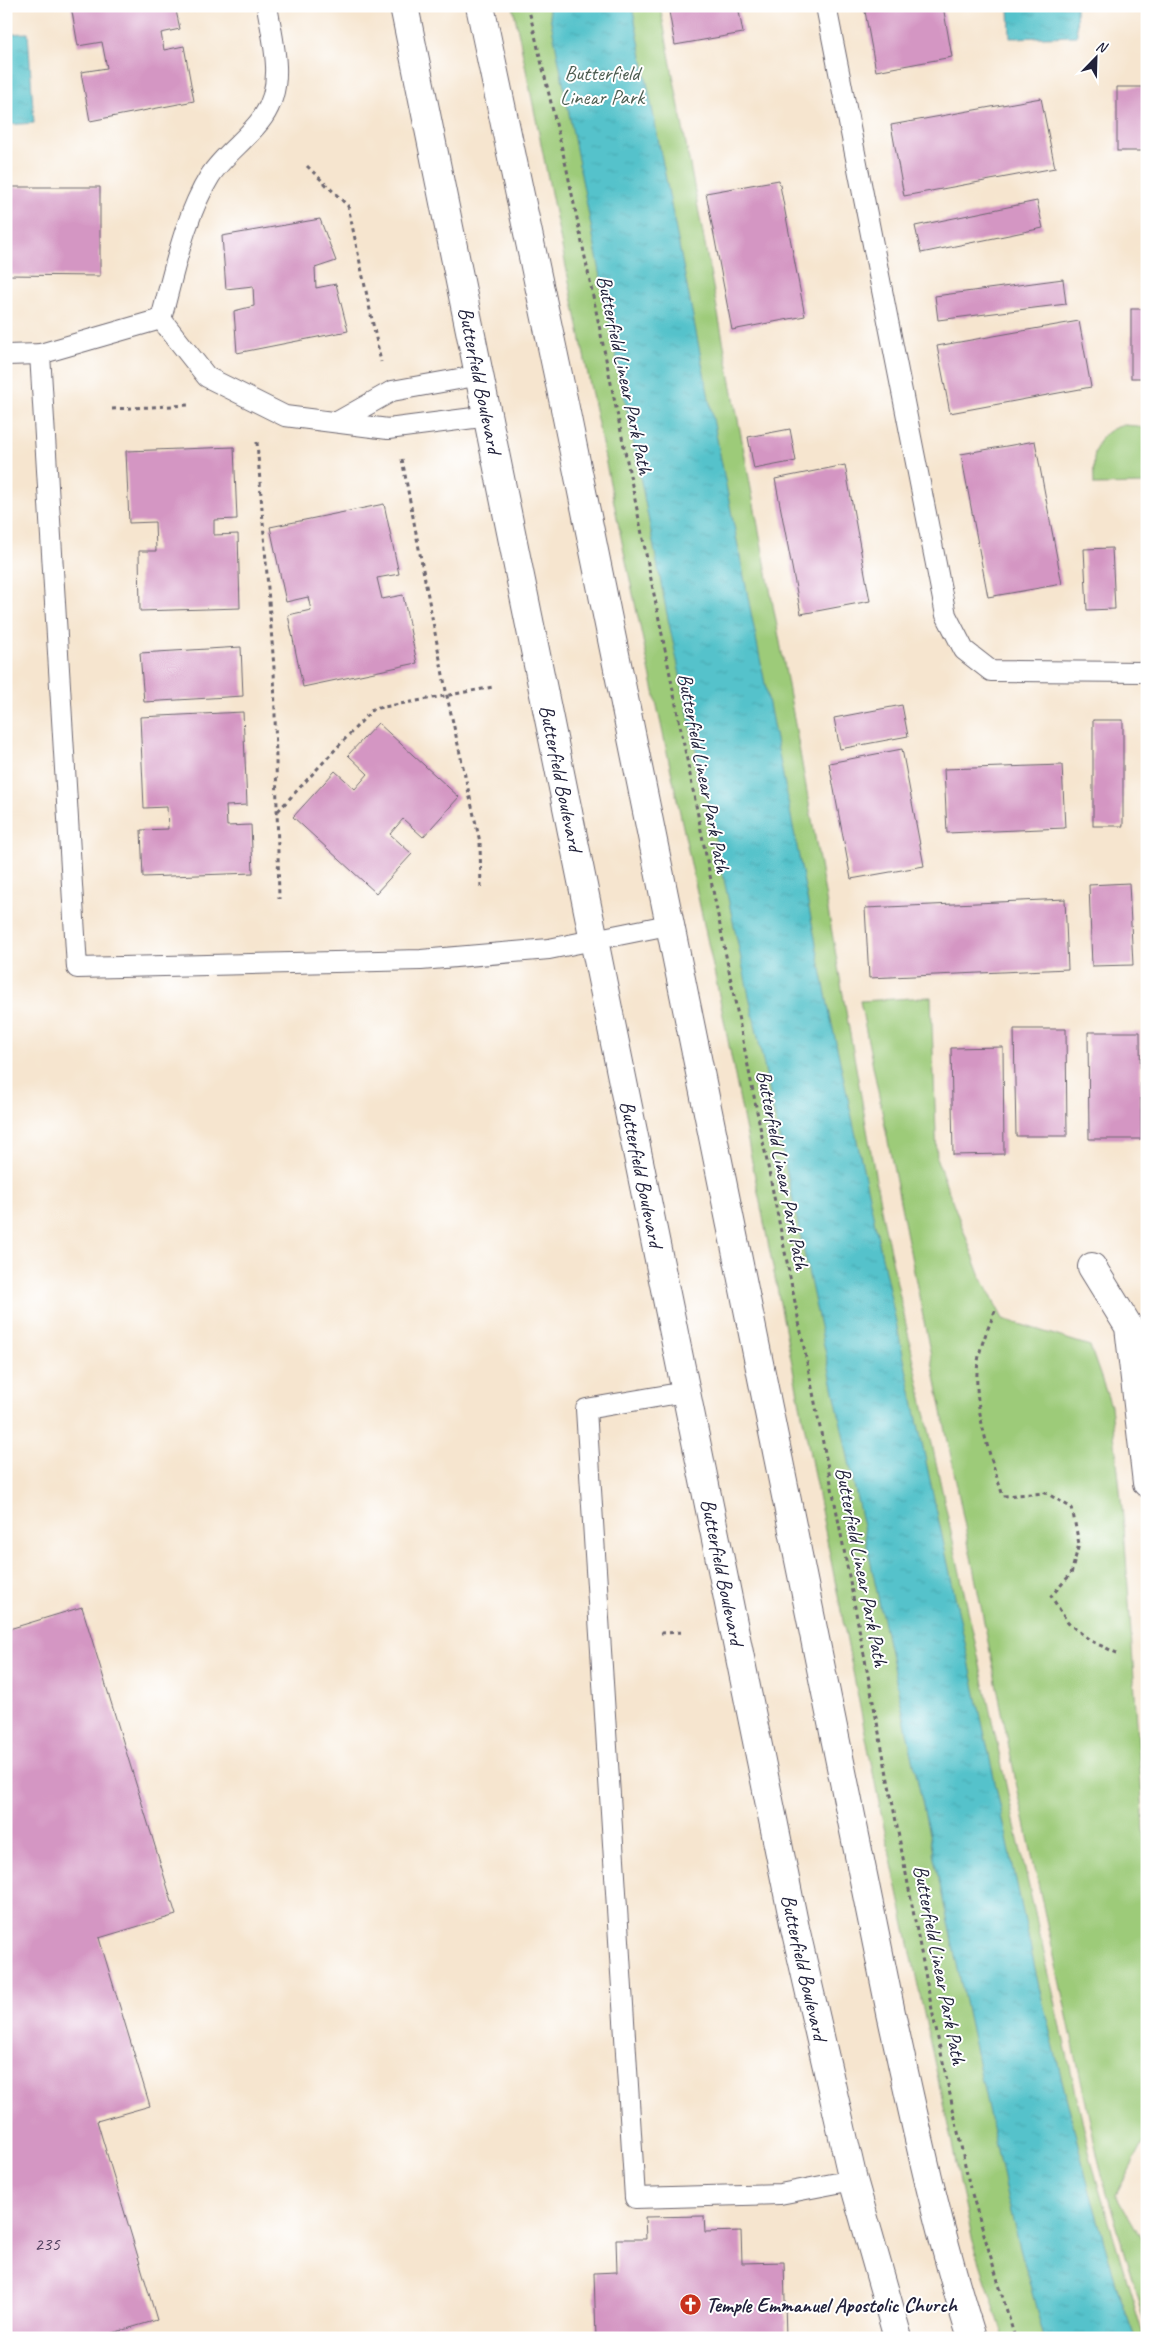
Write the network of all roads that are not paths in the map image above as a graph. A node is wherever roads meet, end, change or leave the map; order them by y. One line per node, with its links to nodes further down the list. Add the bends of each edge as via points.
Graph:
1 (267, 6): 5 (lane, via 276,58 276,87 264,116 210,176 190,217)
2 (404, 6): 8 (main road, Butterfield Boulevard)
3 (480, 6): 12 (main road, via 565,408)
4 (826, 6): 11 (lane, via 946,615 964,650 991,671)
5 (161, 320): 6 (lane); 10 (lane, via 207,377 285,416)
6 (40, 354): 7 (lane); 13 (lane, via 77,968 421,960 549,949)
7 (6, 355)
8 (480, 375): 9 (main road, Butterfield Boulevard); 10 (lane, via 392,391)
9 (489, 416): 10 (lane, via 388,429); 13 (main road, Butterfield Boulevard)
10 (337, 422)
11 (1147, 672)
12 (668, 925): 13 (lane); 19 (main road, via 891,2013 951,2270)
13 (595, 941): 15 (main road, Butterfield Boulevard)
14 (1092, 1267): 16 (main road, via 1129,1327)
15 (685, 1392): 17 (main road, Butterfield Boulevard, via 795,1928); 17 (lane, via 586,1409 635,2198 780,2194)
16 (1147, 1483)
17 (852, 2180): 18 (main road, Butterfield Boulevard)
18 (898, 2338)
19 (972, 2338)

